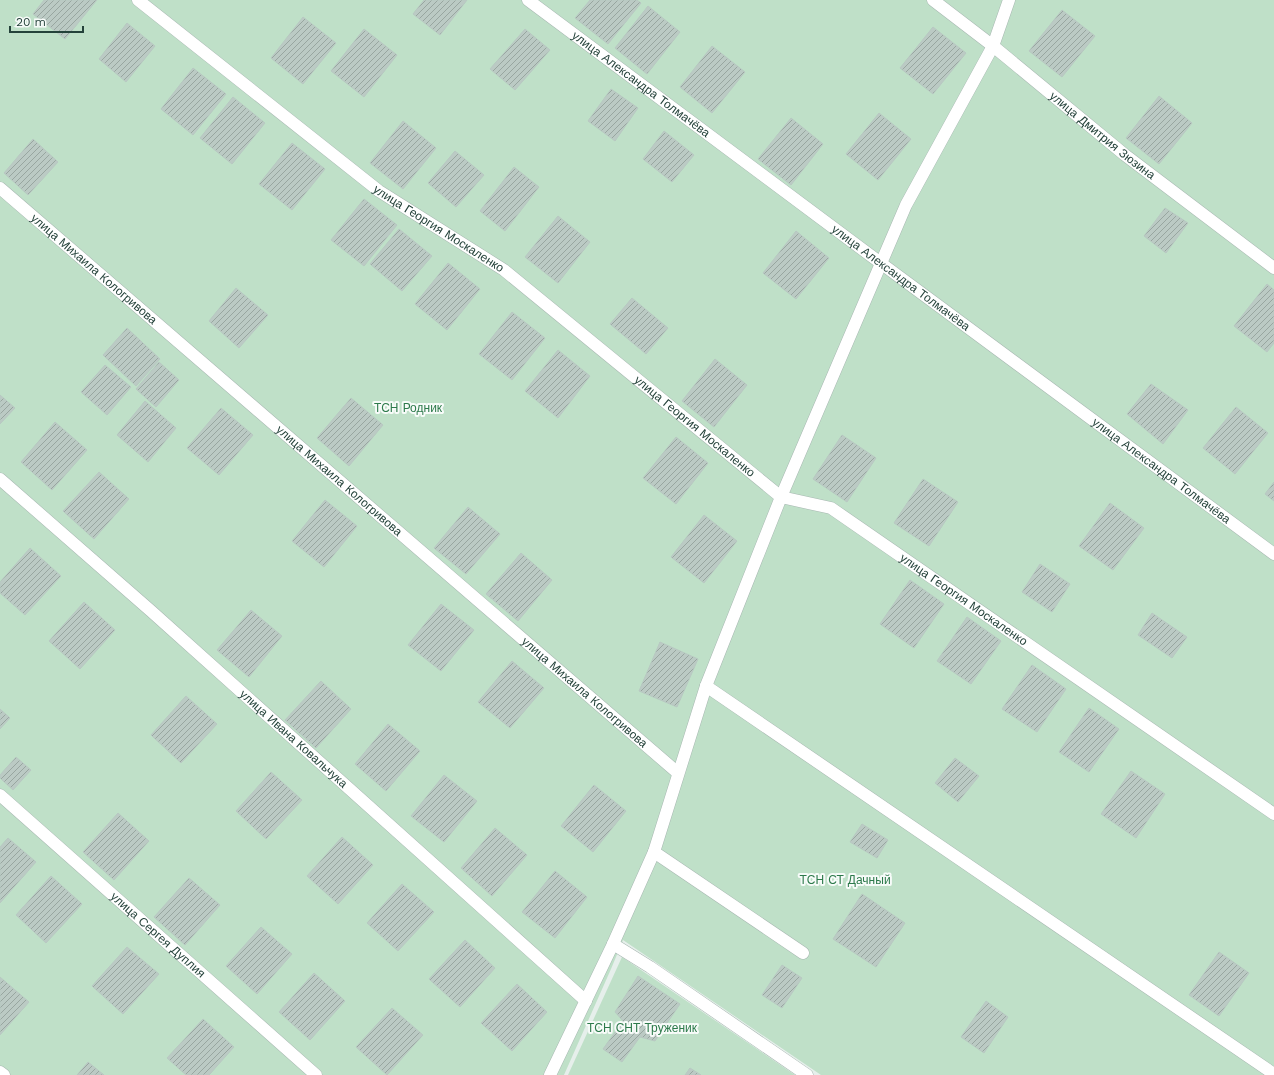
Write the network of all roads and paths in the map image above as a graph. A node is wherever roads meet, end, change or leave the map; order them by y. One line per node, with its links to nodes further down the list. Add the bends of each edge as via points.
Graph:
1 (138, 0): 10 (street, улица Георгия Москаленко, via 379,192 504,270)
2 (528, 0): 7 (street, улица Александра Толмачёва)
3 (933, 0): 5 (street, улица Дмитрия Зюзина)
4 (1009, 0): 5 (street)
5 (993, 46): 7 (street, via 906,205); 8 (street, улица Дмитрия Зюзина, via 1125,155)
6 (0, 188): 13 (street, улица Михаила Кологривова)
7 (882, 264): 10 (street); 11 (street, улица Александра Толмачёва)
8 (1274, 268)
9 (0, 479): 19 (street, улица Ивана Ковальчука, via 151,611)
10 (781, 497): 12 (street); 15 (street, улица Георгия Москаленко, via 831,508)
11 (1274, 554)
12 (706, 686): 13 (street); 22 (street)
13 (678, 773): 16 (street)
14 (0, 795): 24 (street, улица Сергея Дуплия)
15 (1274, 814)
16 (654, 852): 17 (street); 18 (street)
17 (613, 944): 19 (street); 21 (street)
18 (803, 953)
19 (586, 1002): 25 (street)
20 (0, 1072): 23 (street)
21 (804, 1074)
22 (1274, 1074)
23 (4, 1075)
24 (316, 1075)
25 (550, 1075)

